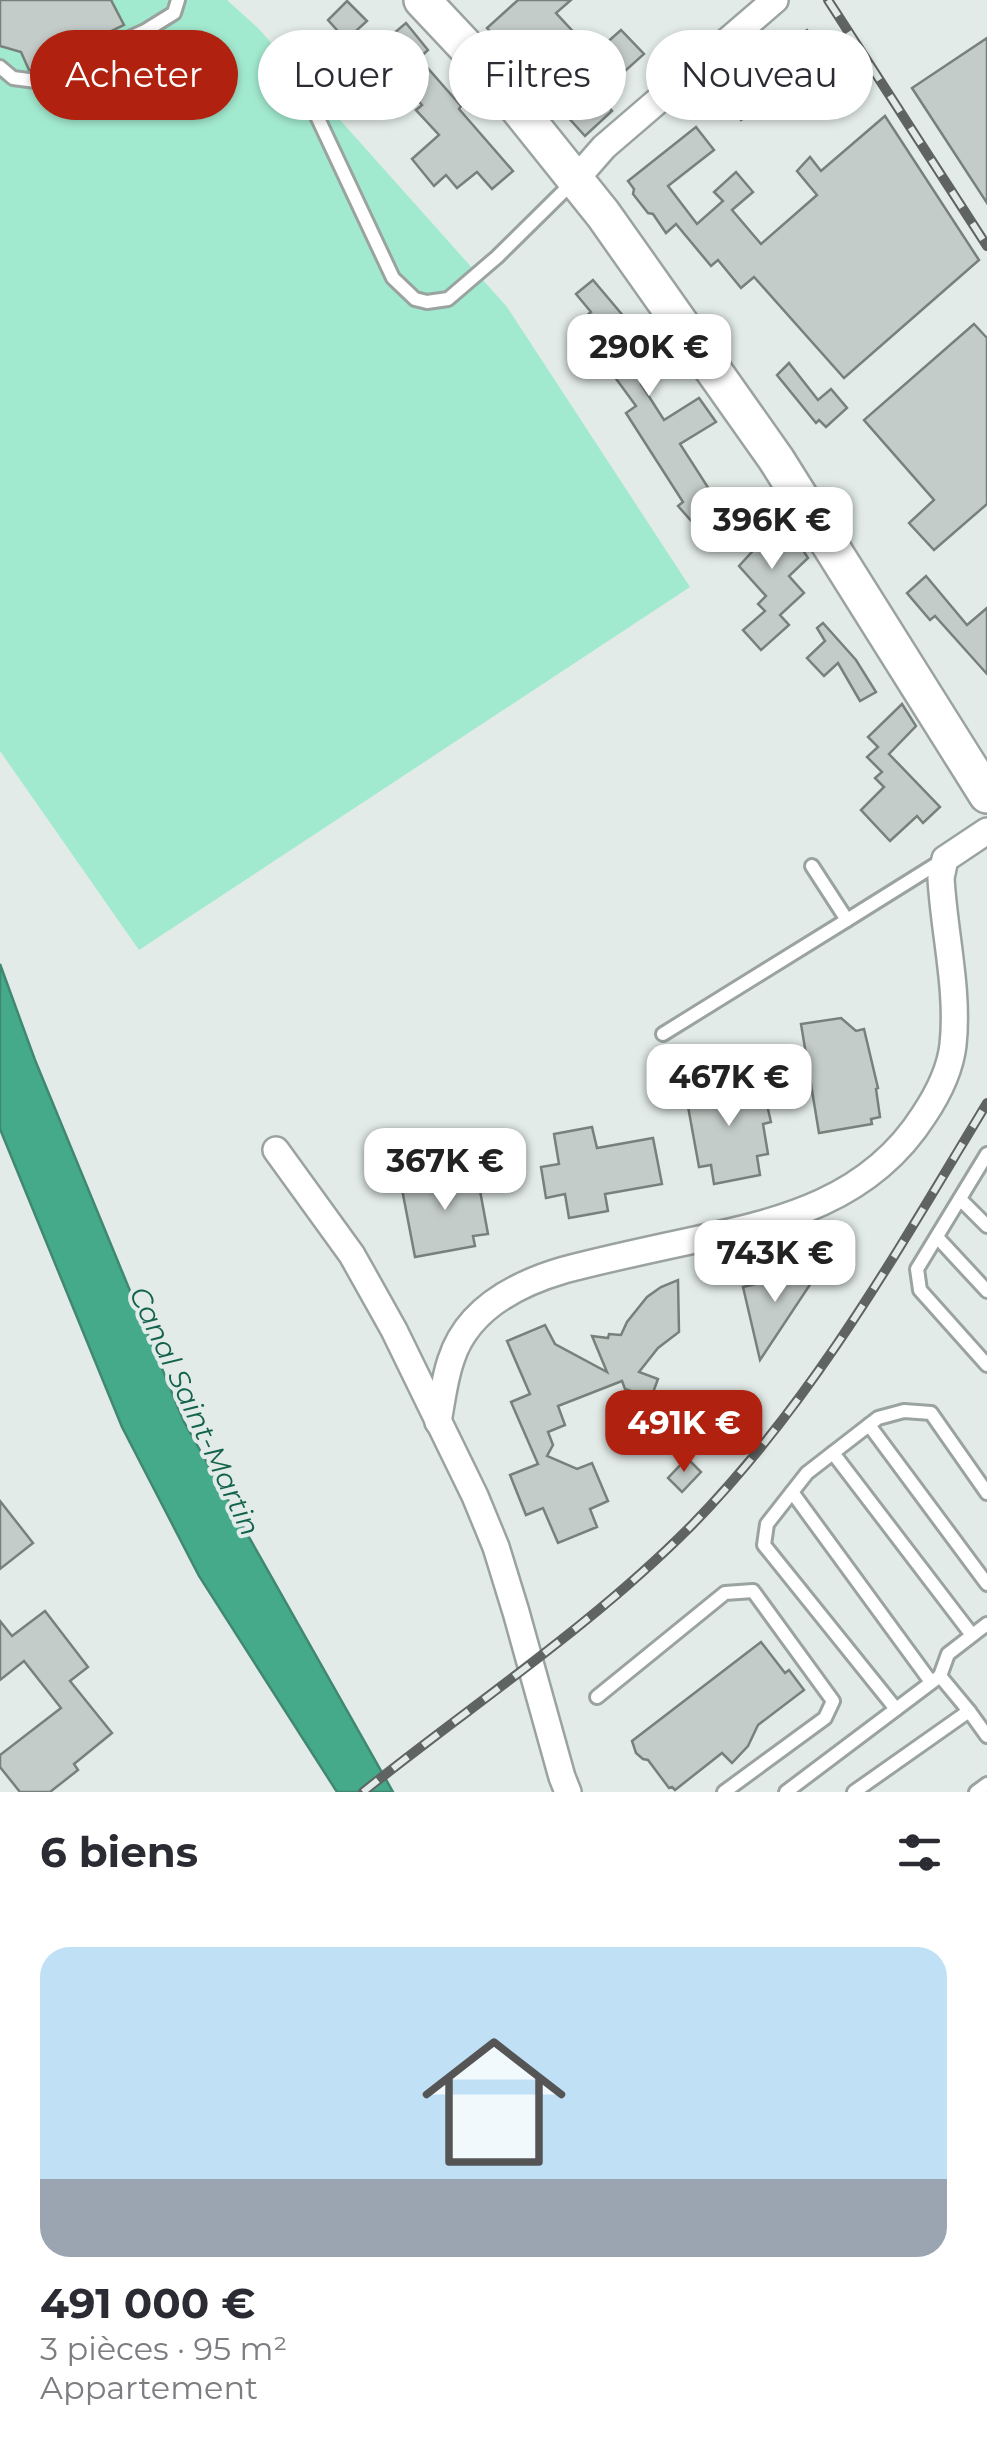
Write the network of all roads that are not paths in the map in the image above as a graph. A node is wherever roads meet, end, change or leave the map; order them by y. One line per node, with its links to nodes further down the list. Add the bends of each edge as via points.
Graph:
1 (178, 0): 4 (lane, via 174,12 146,31 36,81 13,78)
2 (776, 0): 6 (street, via 604,147)
3 (436, 8): 6 (street)
4 (0, 67)
5 (319, 120): 6 (lane, via 394,278 427,302 448,299)
6 (576, 179): 7 (street, via 776,459)
7 (987, 795)
8 (987, 831): 9 (street)
9 (946, 859): 11 (lane); 20 (street, via 941,878 953,1048 938,1092 894,1154 838,1195 778,1220 564,1270 509,1291 469,1323 458,1341)
10 (812, 866): 11 (lane)
11 (847, 920): 12 (lane)
12 (664, 1034)
13 (276, 1150): 20 (street, via 352,1255)
14 (987, 1154): 15 (lane)
15 (960, 1198): 16 (lane); 17 (lane)
16 (987, 1226)
17 (937, 1237): 18 (lane); 19 (lane, via 917,1269 920,1290)
18 (987, 1291)
19 (987, 1364)
20 (438, 1422): 34 (street, via 496,1548)
21 (869, 1425): 22 (lane); 24 (lane, via 904,1411 930,1413); 25 (lane)
22 (833, 1453): 23 (lane); 27 (lane)
23 (792, 1492): 28 (lane); 30 (lane, via 767,1524 764,1545)
24 (987, 1493)
25 (987, 1584)
26 (987, 1624): 27 (lane)
27 (972, 1635): 28 (lane, via 948,1654)
28 (936, 1679): 30 (lane); 31 (lane)
29 (596, 1697): 35 (lane, via 726,1592 753,1591 832,1701 824,1718)
30 (896, 1709): 36 (lane)
31 (970, 1711): 32 (lane); 37 (lane)
32 (987, 1736)
33 (987, 1784): 38 (lane)
34 (568, 1792)
35 (724, 1792)
36 (786, 1792)
37 (854, 1792)
38 (976, 1792)

